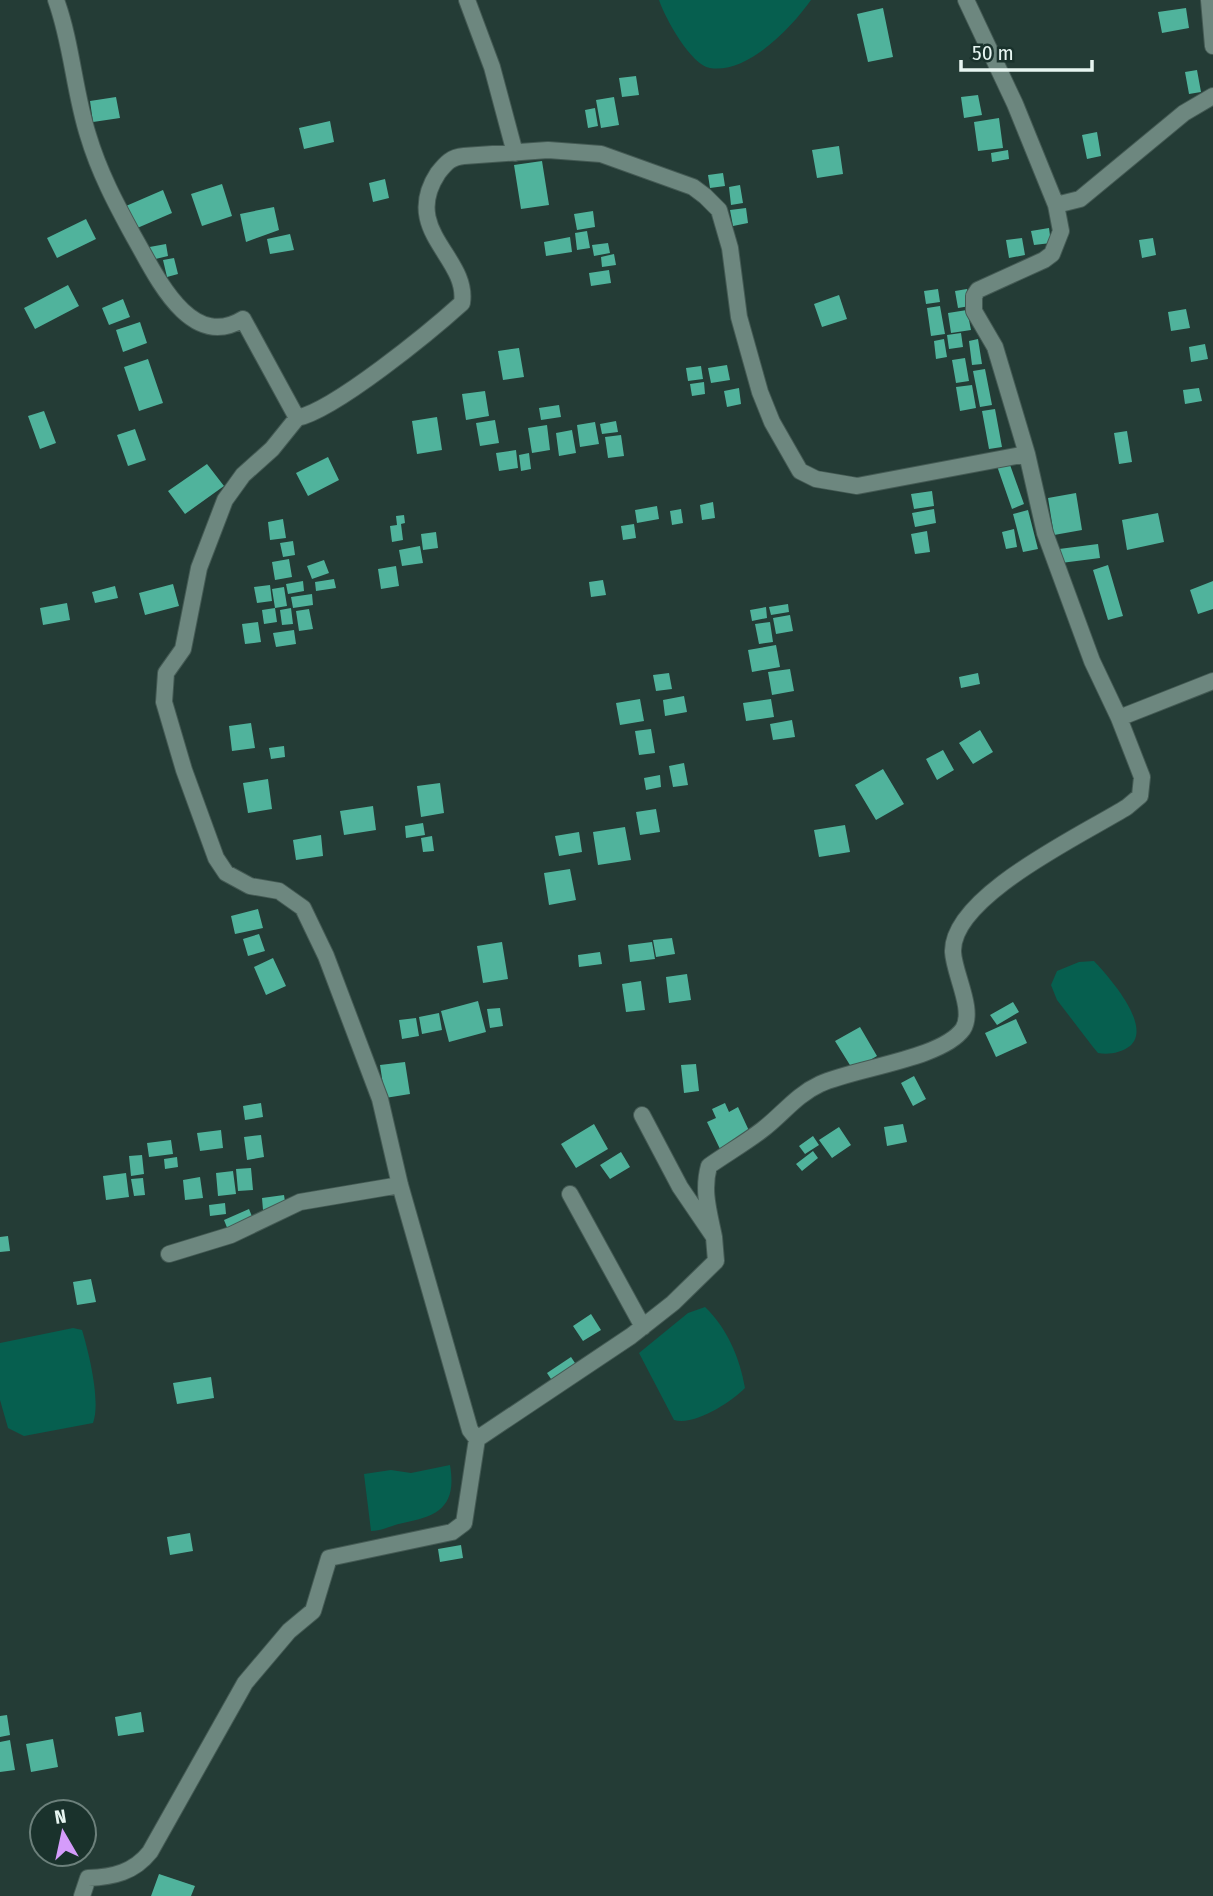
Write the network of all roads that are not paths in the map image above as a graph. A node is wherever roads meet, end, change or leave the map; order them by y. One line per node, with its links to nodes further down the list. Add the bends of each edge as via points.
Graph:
1 (56, 0): 9 (street, via 92,147 108,192 152,274 178,307 203,324 224,327 243,319)
2 (467, 0): 7 (street, via 492,67)
3 (966, 0): 8 (street)
4 (1209, 0): 5 (street)
5 (1213, 47)
6 (1213, 96): 8 (street, via 1184,113 1080,199)
7 (515, 153): 9 (street, via 454,157 428,192 428,220 463,289 462,303 355,386); 10 (street, via 576,150 601,154 693,187 719,210 730,248 739,317 761,392 800,471 816,479 857,486)
8 (1056, 205): 10 (street, via 1061,231 1052,254 974,296 974,311 995,347)
9 (297, 418): 14 (street, via 225,500 199,568 183,649 166,673 164,702 216,858 226,873 250,887 279,891 303,908 380,1099)
10 (1027, 454): 12 (street, via 1045,533 1092,661)
11 (1213, 681): 12 (street)
12 (1119, 718): 16 (street, via 1142,777 1140,796 1023,867 968,912 953,940 956,974 968,1016 962,1029 948,1042 902,1060 821,1084 709,1166 706,1200)
13 (642, 1115): 16 (street, via 680,1187)
14 (400, 1185): 17 (street, via 300,1202 232,1236); 19 (street, via 470,1430)
15 (570, 1194): 18 (street)
16 (714, 1237): 18 (street, via 717,1253 711,1268)
17 (169, 1255)
18 (643, 1327): 19 (street)
19 (477, 1439): 20 (street, via 464,1523 452,1532 329,1558 313,1611 289,1631 245,1683 149,1852 138,1866 88,1878)
20 (82, 1896)

